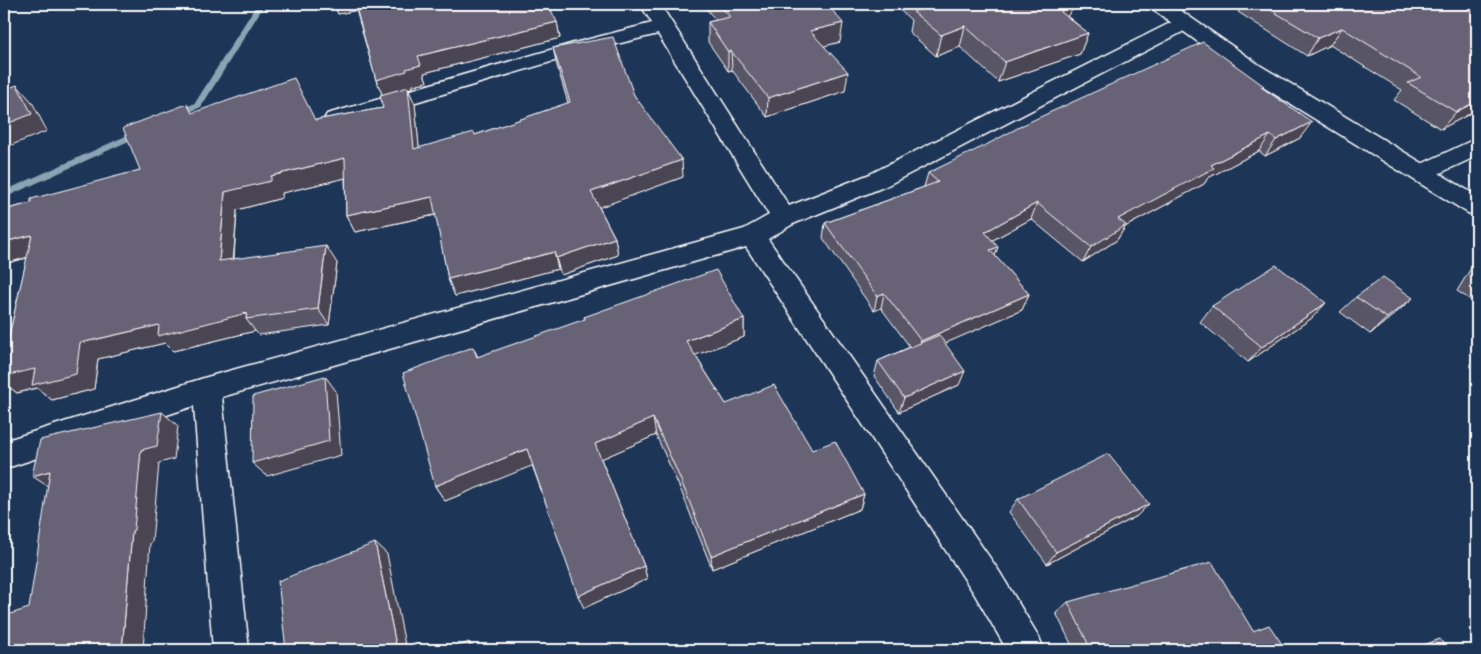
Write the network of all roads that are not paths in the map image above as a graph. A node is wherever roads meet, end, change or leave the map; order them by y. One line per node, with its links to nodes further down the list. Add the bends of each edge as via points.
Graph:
1 (650, 4): 4 (street)
2 (1158, 4): 3 (street)
3 (1185, 23): 7 (street, via 1253,71); 9 (street, via 878,180)
4 (665, 26): 5 (street, via 581,47); 9 (street)
5 (335, 119)
6 (1477, 146): 7 (street)
7 (1423, 173): 8 (street)
8 (1477, 207)
9 (784, 218): 10 (street)
10 (752, 236): 11 (street); 14 (street, via 987,583)
11 (207, 389): 12 (street); 13 (street)
12 (4, 455)
13 (231, 650)
14 (1026, 650)

